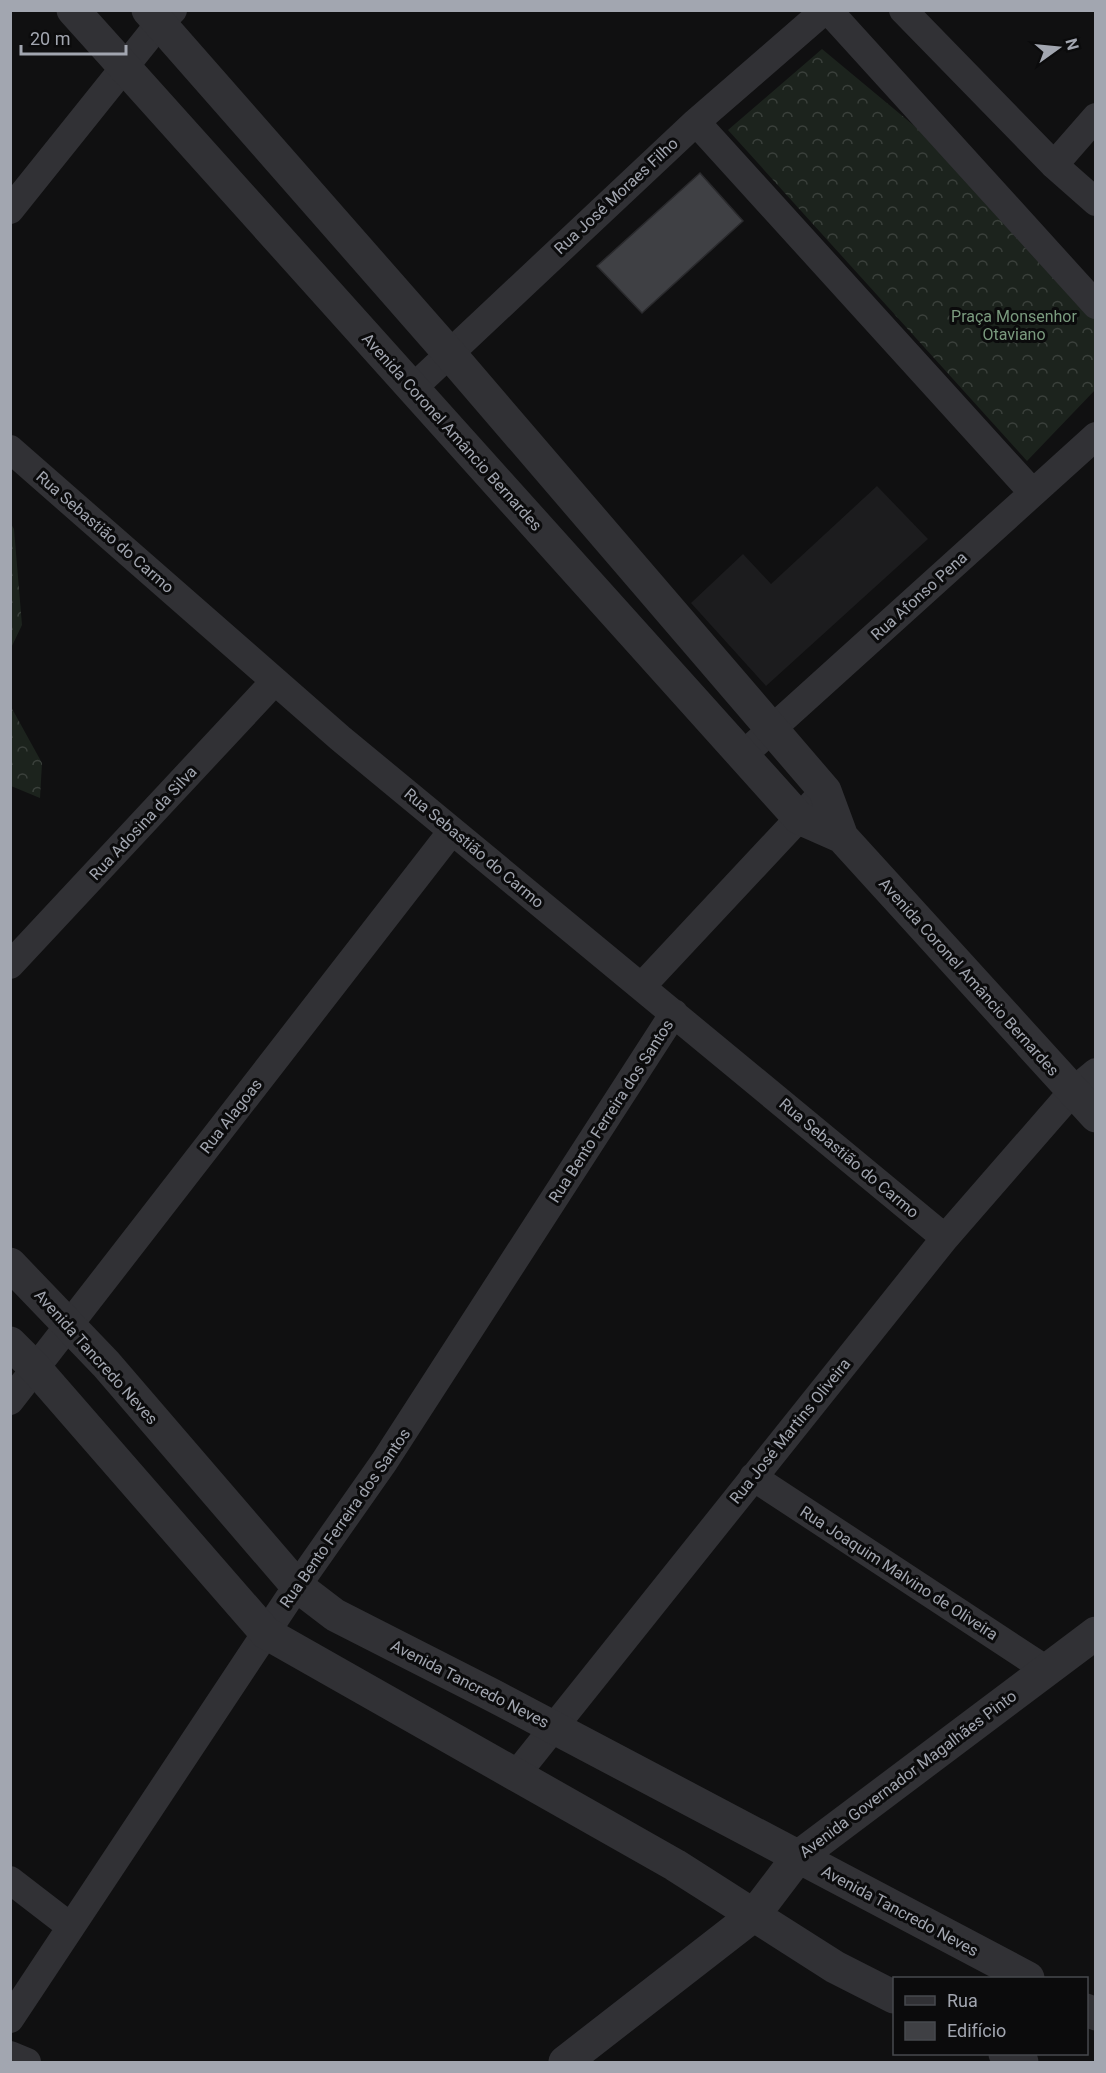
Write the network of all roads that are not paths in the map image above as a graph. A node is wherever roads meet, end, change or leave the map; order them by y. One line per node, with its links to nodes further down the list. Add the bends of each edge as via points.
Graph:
1 (73, 10): 5 (street, Avenida Coronel Amâncio Bernardes)
2 (826, 10): 7 (street, Rua José Moraes Filho); 11 (street)
3 (903, 10): 8 (street)
4 (160, 15): 5 (street); 12 (street, Avenida Coronel Amâncio Bernardes)
5 (125, 67): 10 (street); 13 (street, Avenida Coronel Amâncio Bernardes)
6 (1095, 117): 8 (street)
7 (696, 122): 12 (street, Rua José Moraes Filho); 16 (street)
8 (1054, 165): 9 (street)
9 (1095, 202)
10 (10, 210)
11 (1095, 305)
12 (449, 353): 13 (street, Rua José Moraes Filho); 18 (street, Avenida Coronel Amâncio Bernardes)
13 (413, 388): 19 (street, Avenida Coronel Amâncio Bernardes)
14 (1095, 436): 16 (street, Rua Afonso Pena)
15 (10, 449): 17 (street, Rua Sebastião do Carmo)
16 (1033, 494): 18 (street, Rua Afonso Pena)
17 (275, 681): 22 (street, Rua Sebastião do Carmo); 24 (street, Rua Adosina da Silva)
18 (771, 729): 19 (street, Rua Afonso Pena); 20 (street, Avenida Coronel Amâncio Bernardes)
19 (742, 756): 21 (street, Avenida Coronel Amâncio Bernardes)
20 (825, 790): 21 (street); 23 (street, Avenida Coronel Amâncio Bernardes)
21 (799, 818): 23 (street, Avenida Coronel Amâncio Bernardes); 25 (street)
22 (452, 831): 25 (street, Rua Sebastião do Carmo); 31 (street, Rua Alagoas)
23 (842, 837): 27 (street, Avenida Coronel Amâncio Bernardes)
24 (10, 965)
25 (642, 987): 26 (street, Rua Sebastião do Carmo)
26 (674, 1013): 29 (street, Rua Sebastião do Carmo); 36 (street, Rua Bento Ferreira dos Santos, via 384,1462)
27 (1084, 1082): 28 (street, Avenida Coronel Amâncio Bernardes); 29 (street, Rua José Martins Oliveira)
28 (1095, 1116)
29 (945, 1238): 35 (street, Rua José Martins Oliveira)
30 (10, 1264): 31 (street, Avenida Tancredo Neves)
31 (69, 1325): 33 (street, Rua Alagoas); 36 (street, Avenida Tancredo Neves)
32 (10, 1344): 33 (street)
33 (36, 1369): 34 (street, Rua Alagoas); 37 (street)
34 (10, 1401)
35 (753, 1477): 39 (street, Rua Joaquim Malvino de Oliveira); 40 (street, Rua José Martins Oliveira)
36 (297, 1586): 37 (street, Rua Bento Ferreira dos Santos); 40 (street, Avenida Tancredo Neves, via 335,1615)
37 (266, 1633): 41 (street); 45 (street, Rua Bento Ferreira dos Santos)
38 (1095, 1633): 39 (street, Avenida Governador Magalhães Pinto)
39 (1045, 1669): 42 (street, Avenida Governador Magalhães Pinto)
40 (552, 1726): 41 (street, Rua José Martins Oliveira); 42 (street, Avenida Tancredo Neves)
41 (515, 1776): 44 (street, via 675,1865)
42 (798, 1857): 44 (street, Avenida Governador Magalhães Pinto); 46 (street, Avenida Tancredo Neves)
43 (10, 1880): 45 (street)
44 (754, 1915): 47 (street, via 835,1967); 52 (street, Avenida Governador Magalhães Pinto)
45 (72, 1927): 48 (street, Rua Bento Ferreira dos Santos)
46 (1026, 1977)
47 (893, 1996)
48 (10, 2019)
49 (10, 2055): 51 (street)
50 (1007, 2055): 53 (street)
51 (27, 2062)
52 (565, 2062)
53 (1022, 2062)

